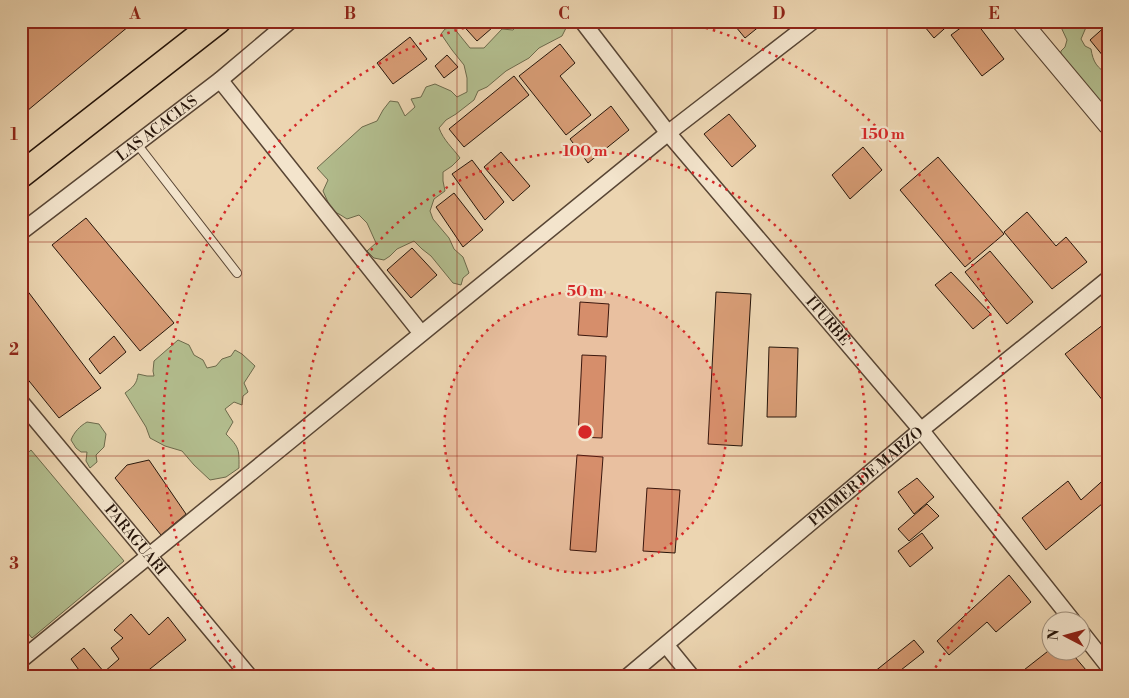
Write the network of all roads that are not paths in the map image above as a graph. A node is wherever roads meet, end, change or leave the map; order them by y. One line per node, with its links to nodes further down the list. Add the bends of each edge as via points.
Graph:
1 (218, 21): 10 (highway)
2 (290, 21): 6 (street, LAS ACACIAS)
3 (582, 21): 8 (street, ITURBE)
4 (813, 21): 8 (street)
5 (1021, 21): 7 (street)
6 (220, 80): 9 (street, LAS ACACIAS); 14 (street)
7 (1108, 125)
8 (668, 132): 14 (street); 16 (street, ITURBE)
9 (137, 144): 11 (street, LAS ACACIAS); 12 (lane)
10 (21, 175)
11 (21, 232)
12 (237, 273)
13 (1108, 279): 16 (street, PRIMER DE MARZO)
14 (421, 333): 17 (street)
15 (21, 402): 17 (street, PARAGUARÍ)
16 (921, 430): 18 (street, ITURBE); 19 (street, PRIMER DE MARZO)
17 (148, 556): 21 (street); 23 (street, PARAGUARÍ)
18 (1064, 610)
19 (666, 645): 24 (street, PRIMER DE MARZO); 25 (street)
20 (1092, 646): 22 (street)
21 (21, 660)
22 (1108, 666)
23 (250, 677)
24 (627, 677)
25 (692, 677)

